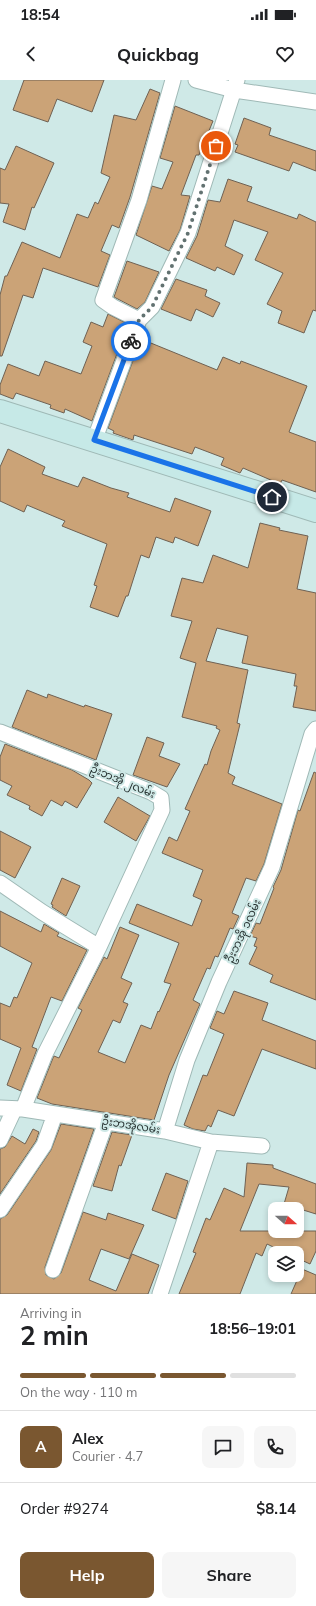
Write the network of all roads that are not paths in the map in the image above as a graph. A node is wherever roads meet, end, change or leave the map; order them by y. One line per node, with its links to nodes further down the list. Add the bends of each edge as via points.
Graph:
1 (173, 80): 5 (street, via 139,200 103,300)
2 (196, 80): 3 (street)
3 (235, 85): 4 (street); 5 (street, via 188,233 152,307)
4 (316, 102)
5 (139, 320): 7 (street)
6 (0, 411): 7 (main road)
7 (94, 440): 8 (main road)
8 (316, 511)
9 (316, 729): 16 (street, ဦးဘအို ၁လမ်း, via 312,734 272,867 219,982 187,1060)
10 (0, 732): 12 (street, ဦးဘအို ၂လမ်း, via 161,798 162,810)
11 (0, 883): 12 (street)
12 (99, 947): 13 (street, ဦးဘအို ၂လမ်း, via 45,1054)
13 (13, 1109): 14 (street, ဦးဘအိုလမ်း); 17 (street, ဦးဘအို ၂လမ်း)
14 (55, 1114): 15 (street, ဦးဘအိုလမ်း); 20 (street, via 44,1145)
15 (106, 1122): 16 (street, ဦးဘအိုလမ်း); 21 (street)
16 (165, 1131): 18 (street, ဦးဘအိုလမ်း)
17 (0, 1140)
18 (211, 1142): 19 (street, ဦးဘအိုလမ်း); 22 (street)
19 (262, 1146)
20 (0, 1210)
21 (53, 1270)
22 (160, 1294)

